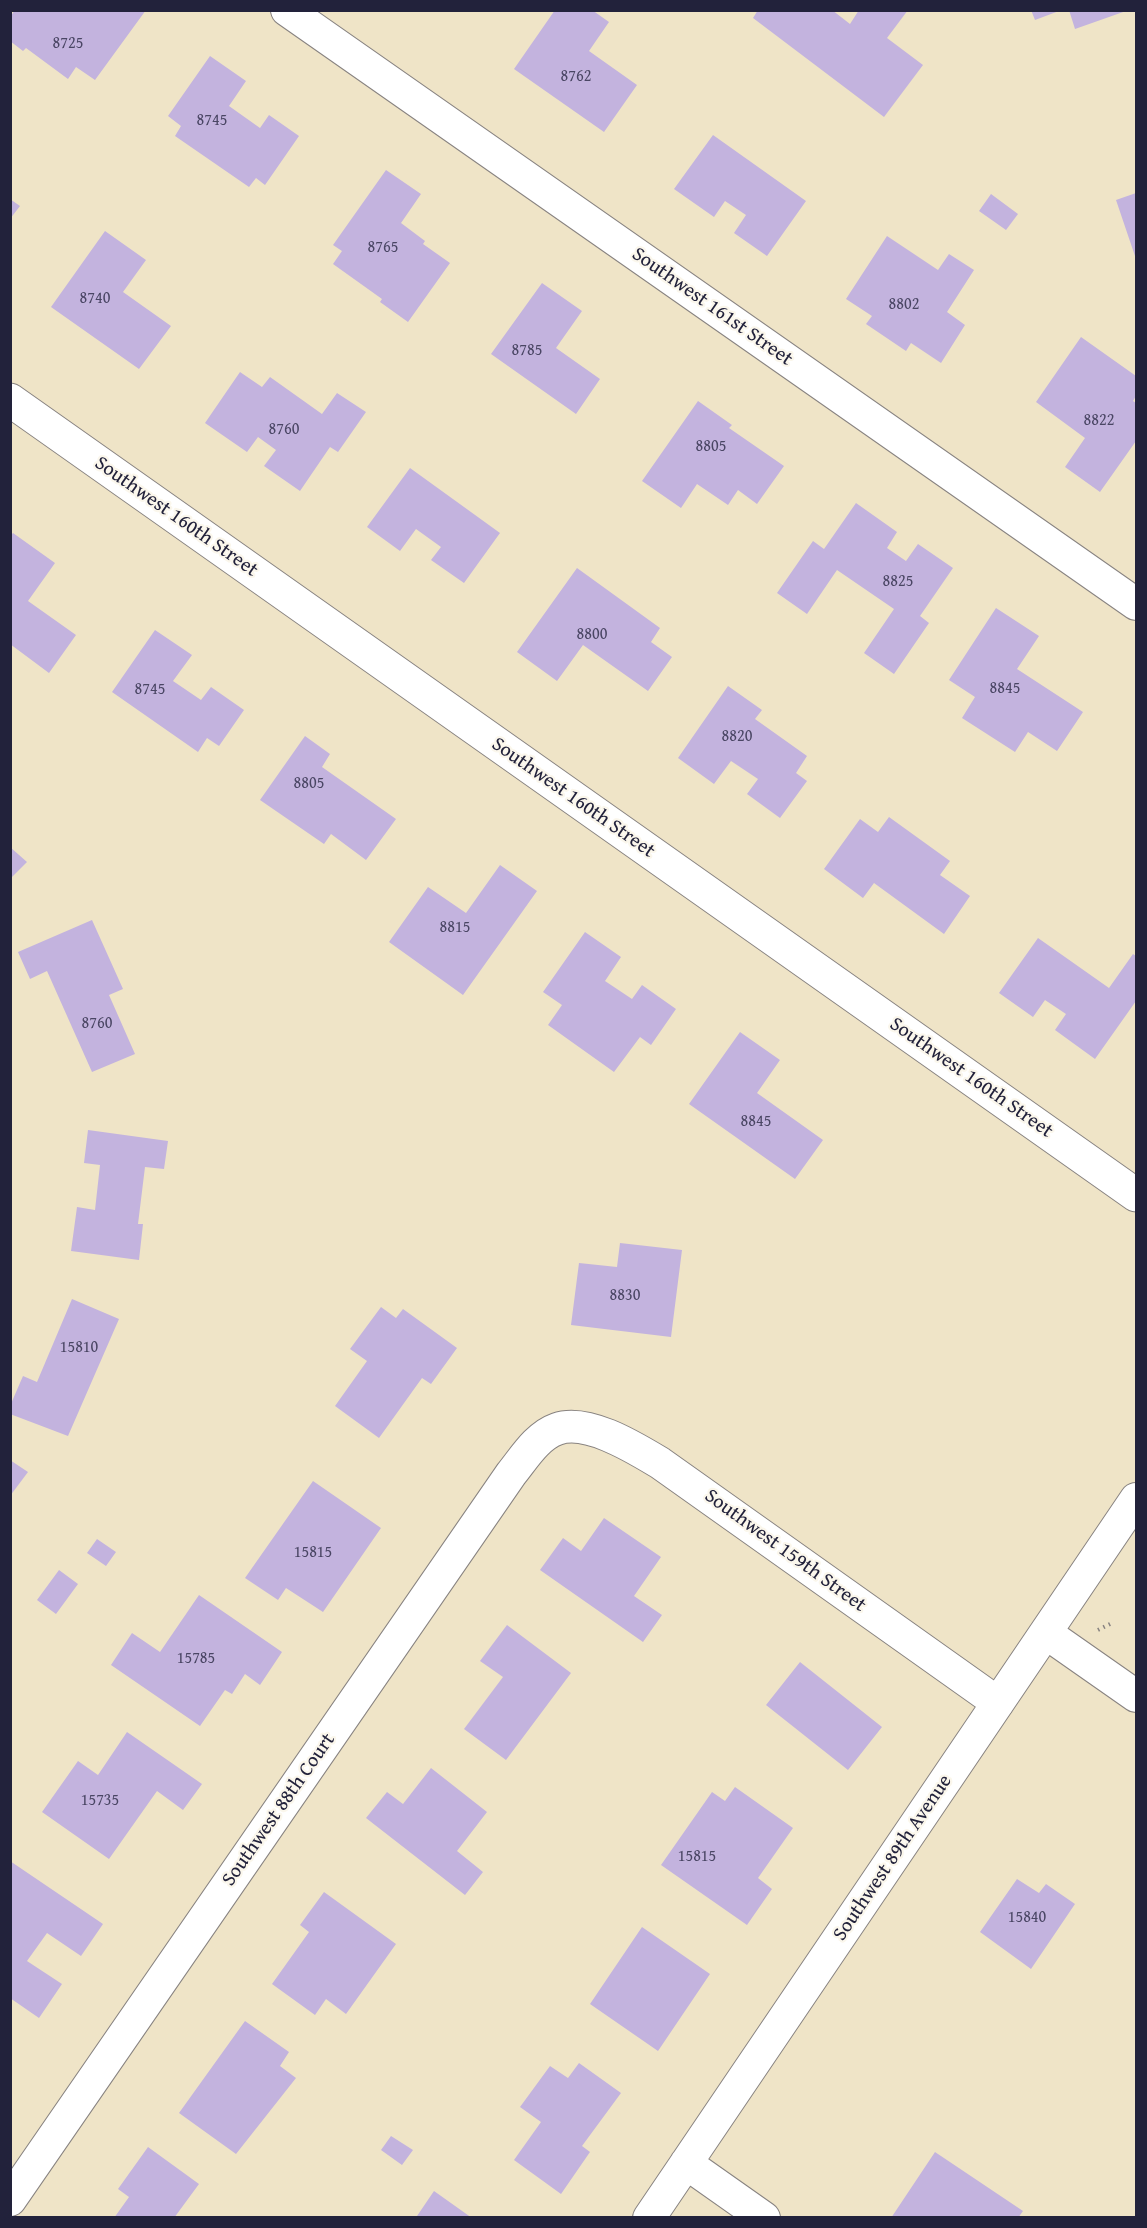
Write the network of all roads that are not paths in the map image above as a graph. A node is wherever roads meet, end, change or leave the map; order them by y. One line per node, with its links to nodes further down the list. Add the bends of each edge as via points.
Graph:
1 (287, 10): 3 (street, Southwest 161st Street)
2 (10, 400): 4 (street, Southwest 160th Street)
3 (1137, 604)
4 (1137, 1195)
5 (558, 1428): 9 (street, Southwest 159th Street, via 585,1428 660,1463); 11 (street, Southwest 88th Court, via 535,1445 511,1474)
6 (1137, 1499): 7 (street, Southwest 89th Avenue)
7 (1046, 1633): 8 (street); 9 (street, Southwest 89th Avenue)
8 (1137, 1696)
9 (998, 1703): 10 (street, Southwest 89th Avenue)
10 (686, 2163): 12 (street, Southwest 89th Avenue); 13 (street)
11 (10, 2200)
12 (649, 2217)
13 (764, 2217)

